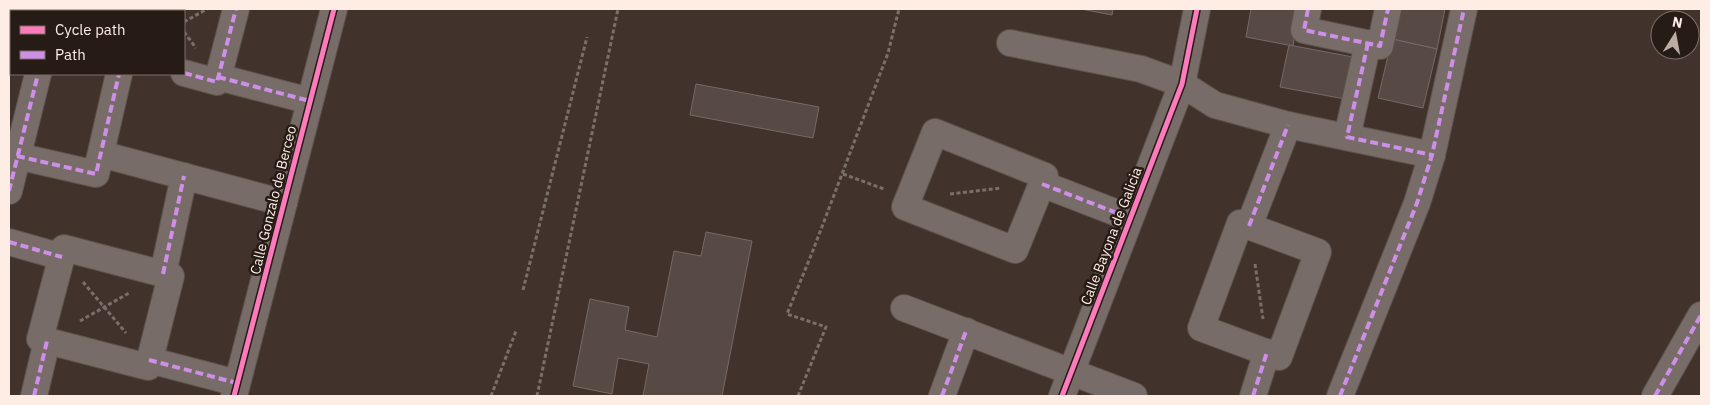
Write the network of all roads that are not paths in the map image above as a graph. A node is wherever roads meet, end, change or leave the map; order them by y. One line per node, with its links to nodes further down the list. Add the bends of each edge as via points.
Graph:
1 (236, 9): 12 (street)
2 (334, 9): 14 (street, Calle Gonzalo de Berceo)
3 (1198, 9): 13 (street, Calle Bayona de Galicia)
4 (1308, 9): 7 (street, via 1304,30)
5 (1388, 9): 7 (street, via 1380,46)
6 (1464, 9): 18 (street)
7 (1368, 43): 16 (street)
8 (1010, 44): 13 (street, via 1141,69)
9 (185, 73): 12 (street, via 217,82)
10 (38, 75): 19 (street)
11 (119, 75): 17 (street)
12 (218, 77): 14 (street)
13 (1182, 84): 15 (street, via 1215,105); 24 (street, Calle Bayona de Galicia)
14 (310, 102): 23 (street, Calle Gonzalo de Berceo)
15 (1288, 125): 16 (street); 25 (street)
16 (1347, 137): 18 (street)
17 (101, 154): 19 (street, via 96,174); 20 (street)
18 (1432, 155): 42 (street, via 1417,203)
19 (17, 156): 22 (street)
20 (184, 176): 23 (street); 28 (street)
21 (1042, 184): 21 (street, via 1044,176 935,132 905,206 1015,250); 24 (street)
22 (9, 191)
23 (284, 203): 36 (street, Calle Gonzalo de Berceo)
24 (1130, 218): 35 (street, Calle Bayona de Galicia)
25 (1249, 226): 33 (street, via 1240,223 1201,328); 33 (street, via 1318,252 1279,357)
26 (9, 242): 27 (street)
27 (62, 257): 28 (street, via 64,248); 32 (street, via 40,339)
28 (163, 274): 34 (street, via 171,276)
29 (904, 308): 31 (street)
30 (1701, 315): 43 (street)
31 (966, 332): 35 (street); 38 (street)
32 (47, 341): 34 (street, via 148,367); 37 (street)
33 (1267, 352): 41 (street)
34 (149, 360): 36 (street)
35 (1071, 372): 39 (street, Calle Bayona de Galicia); 40 (street)
36 (236, 390)
37 (34, 396)
38 (942, 396)
39 (1062, 396)
40 (1134, 396)
41 (1253, 396)
42 (1340, 396)
43 (1655, 396)

